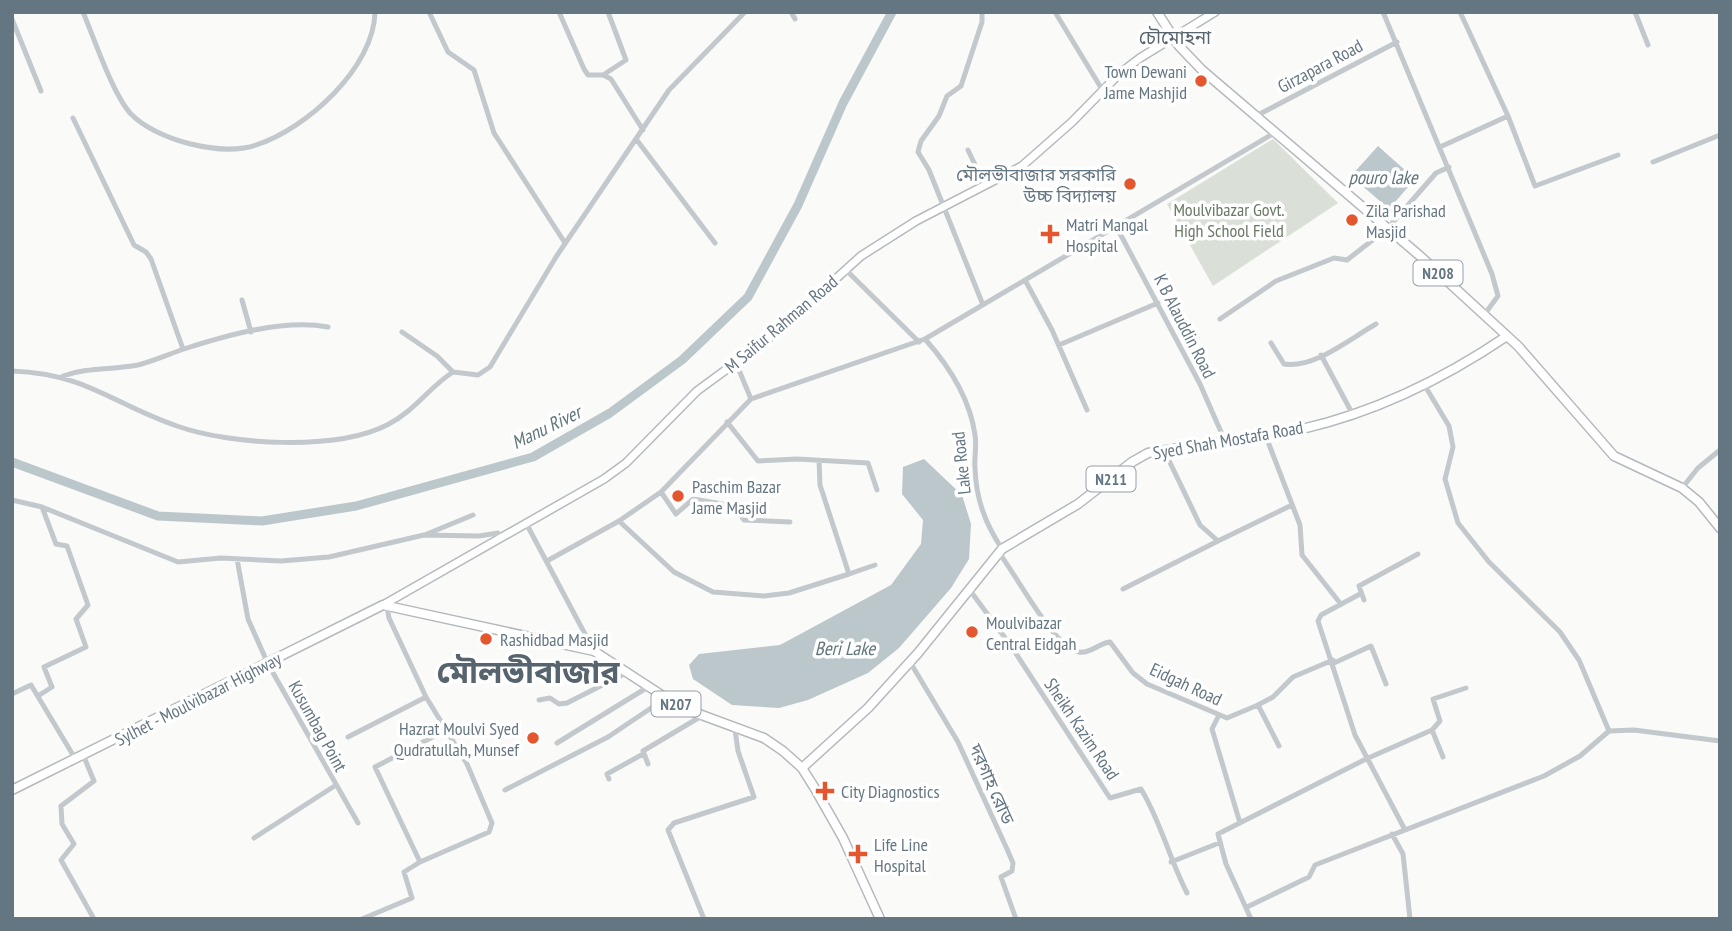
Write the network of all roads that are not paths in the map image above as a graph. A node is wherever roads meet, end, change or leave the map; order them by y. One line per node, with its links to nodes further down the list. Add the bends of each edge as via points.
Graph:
1 (83, 12): 2 (street, via 130,114 168,138 214,148 255,146 317,112 358,64)
2 (376, 12)
3 (429, 12): 40 (street, via 448,52 474,71 494,133)
4 (559, 12): 21 (street, via 584,69 594,76)
5 (608, 12): 21 (street, via 626,61)
6 (745, 12): 15 (street)
7 (791, 12): 17 (street)
8 (982, 12): 37 (street, via 961,86 947,96 918,152)
9 (1055, 12): 23 (street)
10 (1157, 12): 18 (highway, N208)
11 (1215, 12): 18 (main road, M Saifur Rahman Road)
12 (1383, 12): 19 (street)
13 (1460, 12): 25 (street)
14 (1635, 12): 20 (street)
15 (738, 15): 27 (street, via 669,90)
16 (12, 19): 22 (street)
17 (795, 19)
18 (1174, 37): 23 (main road, M Saifur Rahman Road, via 1140,58); 24 (highway, N208, via 1202,70)
19 (1396, 42): 24 (street, Girzapara Road); 31 (street)
20 (1648, 45)
21 (603, 75): 27 (street, via 611,79)
22 (41, 91)
23 (1103, 91): 36 (main road, M Saifur Rahman Road, via 1021,166)
24 (1256, 116): 28 (highway, N208)
25 (1508, 116): 31 (street); 33 (street, via 1535,186)
26 (73, 118): 57 (street, via 134,245 151,260)
27 (643, 130): 30 (street)
28 (1276, 132): 38 (street); 39 (highway, N208)
29 (1720, 135): 34 (street)
30 (636, 139): 40 (street); 41 (street)
31 (1440, 147): 35 (street)
32 (968, 150): 36 (street)
33 (1618, 155)
34 (1653, 162)
35 (1449, 167): 39 (street, via 1436,173); 47 (street, via 1497,290 1495,303)
36 (985, 186): 37 (main road, M Saifur Rahman Road)
37 (943, 207): 42 (main road, M Saifur Rahman Road, via 861,256); 46 (street)
38 (1116, 226): 43 (street); 45 (street, K B Alauddin Road)
39 (1388, 228): 47 (highway, N208); 48 (street, via 1347,260 1334,258 1276,281)
40 (565, 243): 61 (street, via 490,367 478,375)
41 (715, 243)
42 (846, 270): 54 (street, Lake Road); 59 (main road, M Saifur Rahman Road)
43 (1025, 280): 46 (street); 56 (street)
44 (242, 300): 51 (street)
45 (1157, 303): 56 (street); 69 (street, K B Alauddin Road)
46 (983, 305): 54 (street)
47 (1484, 315): 53 (highway, N208)
48 (1220, 319)
49 (1376, 324): 58 (street)
50 (328, 327): 51 (street, via 303,322)
51 (251, 332): 57 (street)
52 (402, 332): 61 (street)
53 (1507, 336): 63 (highway, Syed Shah Mostafa Road / N211); 73 (highway, N208, via 1614,456)
54 (922, 341): 64 (street); 87 (street, Lake Road, via 952,373 964,399 975,435 980,505)
55 (1271, 342): 58 (street, via 1284,364)
56 (1059, 345): 65 (street)
57 (183, 349): 62 (street, via 134,365 78,370)
58 (1321, 355): 66 (street)
59 (736, 363): 64 (street); 82 (main road, M Saifur Rahman Road, via 697,391 625,463)
60 (12, 371): 62 (street)
61 (453, 372): 62 (street, via 410,412 384,427 345,440 314,442 233,438 178,427)
62 (63, 376)
63 (1425, 386): 66 (highway, Syed Shah Mostafa Road / N211); 118 (street, via 1449,426 1453,447 1446,480 1458,523 1489,562 1560,632 1579,660)
64 (751, 399): 67 (street)
65 (1087, 410)
66 (1352, 412): 68 (highway, Syed Shah Mostafa Road / N211)
67 (727, 422): 72 (street, via 758,461); 75 (street)
68 (1265, 434): 69 (highway, Syed Shah Mostafa Road / N211); 77 (street)
69 (1225, 441): 70 (highway, Syed Shah Mostafa Road / N211)
70 (1164, 450): 86 (street, via 1200,525); 87 (highway, Syed Shah Mostafa Road / N211, via 1132,462 1078,503)
71 (1720, 450): 73 (street)
72 (819, 460): 74 (street, via 867,463); 92 (street, via 820,485)
73 (1682, 488): 83 (highway, N208)
74 (877, 490)
75 (661, 492): 80 (street); 81 (street, via 676,514 693,499 722,504 744,520)
76 (12, 500): 78 (street)
77 (1292, 505): 86 (street); 97 (street, via 1300,525 1302,555)
78 (43, 507): 89 (street, via 178,562); 108 (street, via 56,544 67,546 88,606 76,619 86,647 44,667 52,687)
79 (473, 515): 84 (street)
80 (619, 521): 90 (street); 92 (street, via 674,572 713,592 789,593)
81 (790, 522)
82 (526, 523): 85 (main road, M Saifur Rahman Road); 90 (street)
83 (1720, 528)
84 (424, 535): 85 (street, via 498,533); 89 (street, via 329,557)
85 (500, 538): 98 (main road, M Saifur Rahman Road)
86 (1218, 541): 94 (street)
87 (1001, 551): 93 (highway, Syed Shah Mostafa Road / N211); 113 (street, Eidgah Road, via 1038,612 1072,649 1084,652 1110,642 1147,684)
88 (1418, 554): 95 (street, via 1361,584)
89 (237, 559): 102 (street, Kusumbag Point, via 248,620)
90 (547, 561): 99 (street)
91 (874, 565): 92 (street)
92 (849, 574)
93 (969, 589): 101 (highway, Syed Shah Mostafa Road / N211); 140 (street, Sheikh Kazim Road, via 1110,798 1141,789 1166,837)
94 (1123, 589)
95 (1360, 594): 96 (street); 97 (street)
96 (1364, 600)
97 (1340, 603): 100 (street, via 1318,617)
98 (385, 606): 99 (highway, N207); 102 (highway, Sylhet - Moulvibazar Highway); 109 (street)
99 (594, 651): 103 (highway, N207)
100 (1333, 661): 104 (street, Eidgah Road, via 1371,646); 112 (street, Eidgah Road, via 1293,677); 126 (street)
101 (910, 662): 128 (highway, Syed Shah Mostafa Road / N211); 148 (street, দরগাহ রোড, via 958,742 1010,856 1012,871 1001,877)
102 (268, 664): 125 (highway, Sylhet - Moulvibazar Highway); 130 (street, Kusumbag Point)
103 (626, 673): 105 (highway, N207); 111 (street, via 568,703)
104 (1386, 684)
105 (648, 687): 110 (highway, N207); 121 (street)
106 (1466, 688): 117 (street, via 1433,699 1440,720)
107 (12, 694): 108 (street, via 31,685)
108 (38, 696): 125 (street)
109 (426, 697): 115 (street); 119 (street)
110 (666, 698): 114 (highway, N207); 132 (street, via 576,756)
111 (538, 700)
112 (1258, 705): 113 (street, Eidgah Road, via 1230,718); 122 (street)
113 (1219, 715): 134 (street, via 1212,729)
114 (701, 716): 116 (highway, N207); 123 (street)
115 (446, 730): 139 (street, via 375,767); 139 (street, via 467,764 491,828)
116 (735, 730): 128 (highway, N207, via 764,738); 144 (street, via 754,797 674,823 668,830)
117 (1432, 730): 124 (street); 126 (street)
118 (1609, 731): 120 (street); 135 (street, via 1580,756 1544,776)
119 (348, 737)
120 (1720, 741)
121 (557, 743)
122 (1279, 746)
123 (643, 754): 127 (street); 129 (street, via 607,774)
124 (1443, 757)
125 (80, 758): 131 (highway, Sylhet - Moulvibazar Highway); 145 (street, via 94,781 61,806 62,824 74,844 61,860)
126 (1366, 759): 134 (street); 135 (street)
127 (648, 764)
128 (802, 768): 147 (highway, N207)
129 (609, 779)
130 (335, 785): 133 (street, Kusumbag Point); 137 (street)
131 (12, 790)
132 (505, 790)
133 (359, 823)
134 (1240, 823): 138 (street, via 1218,835)
135 (1404, 828): 136 (street)
136 (1392, 834): 142 (street, via 1315,865 1309,877); 150 (street, via 1404,857)
137 (254, 838)
138 (1219, 843): 140 (street); 142 (street)
139 (421, 862): 143 (street, via 404,872 412,898)
140 (1171, 862): 141 (street, Sheikh Kazim Road)
141 (1187, 893)
142 (1247, 907): 149 (street)
143 (369, 917): 146 (street)
144 (701, 918)
145 (94, 919)
146 (362, 919)
147 (880, 919)
148 (1016, 919)
149 (1251, 919)
150 (1410, 919)

